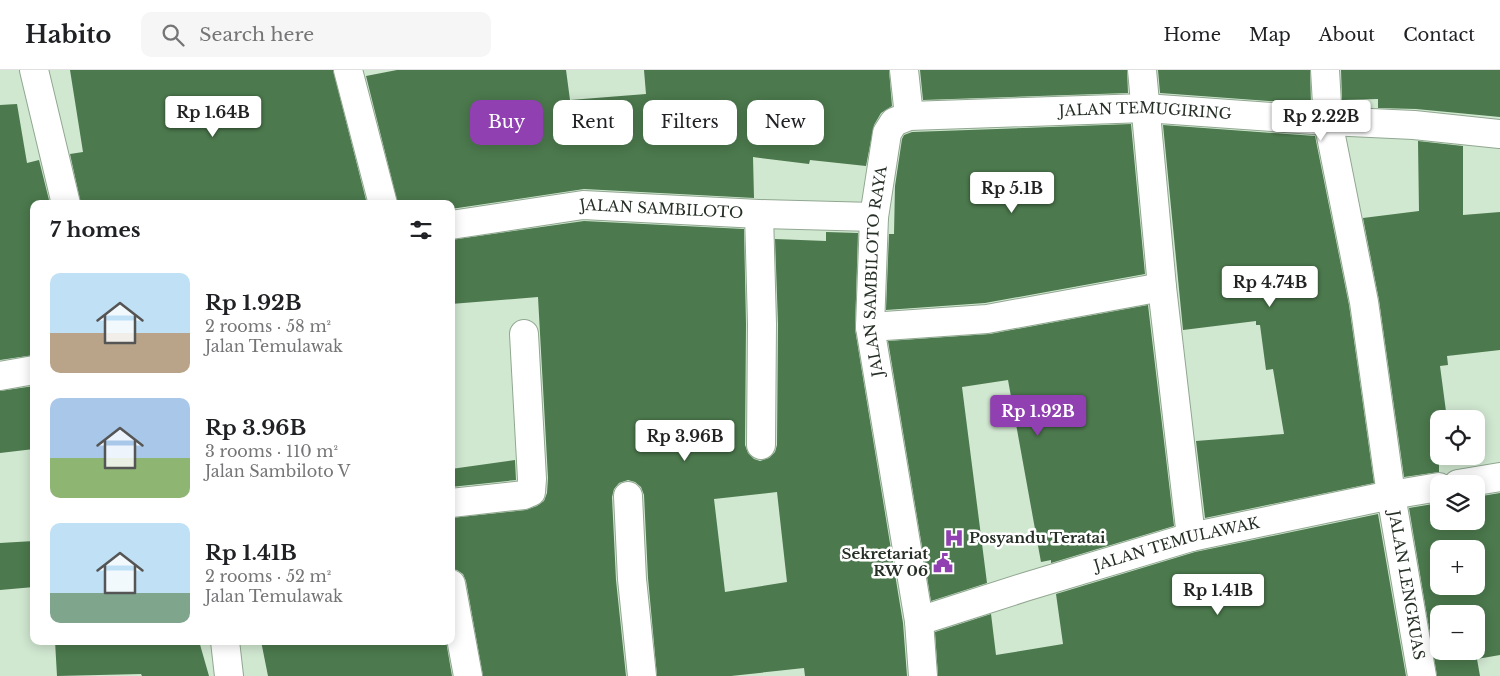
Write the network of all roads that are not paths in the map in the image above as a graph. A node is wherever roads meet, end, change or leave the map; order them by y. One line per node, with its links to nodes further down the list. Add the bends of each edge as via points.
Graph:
1 (34, 70): 10 (street)
2 (348, 70): 11 (street)
3 (904, 70): 7 (street)
4 (1142, 70): 6 (street)
5 (1325, 70): 8 (street, JALAN LENGKUAS)
6 (1145, 108): 7 (street, JALAN TEMUGIRING); 8 (street, JALAN TEMUGIRING); 15 (street)
7 (909, 116): 13 (street, JALAN SAMBILOTO RAYA, via 894,122 887,133)
8 (1328, 121): 9 (street, JALAN TEMUGIRING); 24 (street, JALAN LENGKUAS, via 1364,302)
9 (1500, 134)
10 (65, 200)
11 (382, 200)
12 (759, 214): 13 (street, JALAN SAMBILOTO); 14 (street, JALAN SAMBILOTO, via 584,205); 20 (street)
13 (874, 216): 16 (street, JALAN SAMBILOTO RAYA)
14 (455, 224)
15 (1162, 287): 16 (street, via 988,319); 27 (street)
16 (870, 327): 29 (street, JALAN SAMBILOTO RAYA)
17 (524, 334): 26 (street, via 531,492)
18 (30, 371): 19 (street)
19 (0, 376)
20 (761, 445)
21 (1500, 477): 22 (street)
22 (1485, 480)
23 (1430, 488): 24 (street, JALAN TEMULAWAK)
24 (1391, 495): 27 (street, JALAN TEMULAWAK); 35 (street, JALAN LENGKUAS)
25 (628, 496): 33 (street)
26 (455, 503)
27 (1191, 537): 29 (street, JALAN TEMULAWAK)
28 (455, 606): 32 (street)
29 (919, 621): 34 (street, JALAN SAMBILOTO RAYA)
30 (225, 645): 31 (street)
31 (229, 676)
32 (468, 676)
33 (642, 676)
34 (923, 676)
35 (1422, 676)

